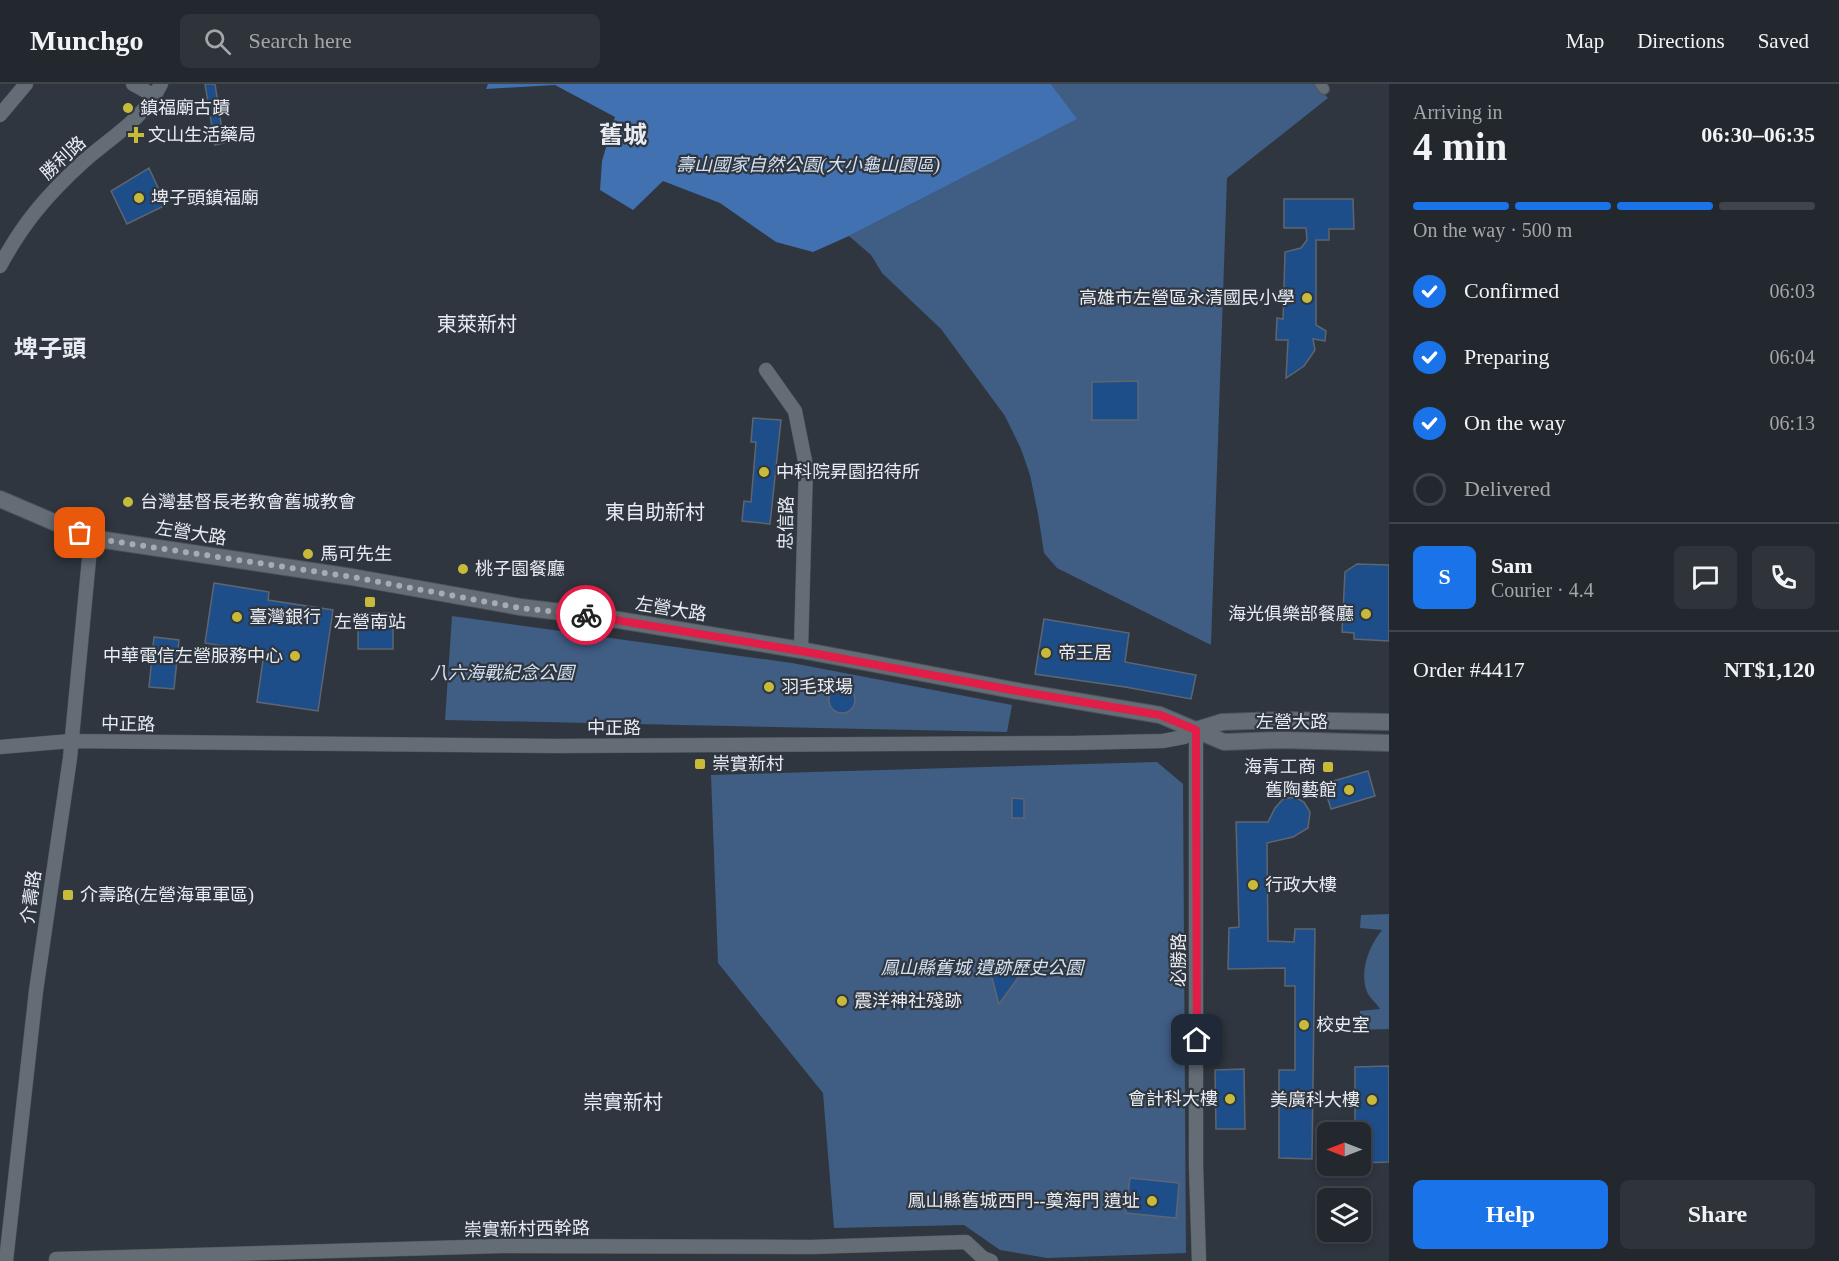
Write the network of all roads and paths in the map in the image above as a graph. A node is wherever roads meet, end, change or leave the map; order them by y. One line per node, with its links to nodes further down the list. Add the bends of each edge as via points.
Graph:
1 (26, 84): 4 (street)
2 (133, 84): 3 (street)
3 (158, 90): 5 (street, 勝利路, via 137,119 45,200 16,236)
4 (0, 114)
5 (0, 266)
6 (766, 370): 9 (street, 忠信路, via 795,411 806,466)
7 (0, 499): 8 (street, 左營大路)
8 (91, 538): 9 (street, 左營大路); 12 (street, 介壽路)
9 (801, 651): 11 (street, 左營大路, via 1160,715)
10 (1389, 722): 11 (street, 左營大路, via 1221,722)
11 (1196, 730): 12 (street, 中正路, via 1163,741 1073,743 555,746); 13 (street, 左營大路, via 1224,742); 18 (street, 必勝路)
12 (71, 741): 14 (street, 中正路); 16 (street, 介壽路, via 36,991)
13 (1389, 743)
14 (0, 747)
15 (56, 1259): 17 (street, 崇實新村西幹路, via 502,1246 811,1247 966,1242)
16 (6, 1261)
17 (991, 1261)
18 (1199, 1261)

